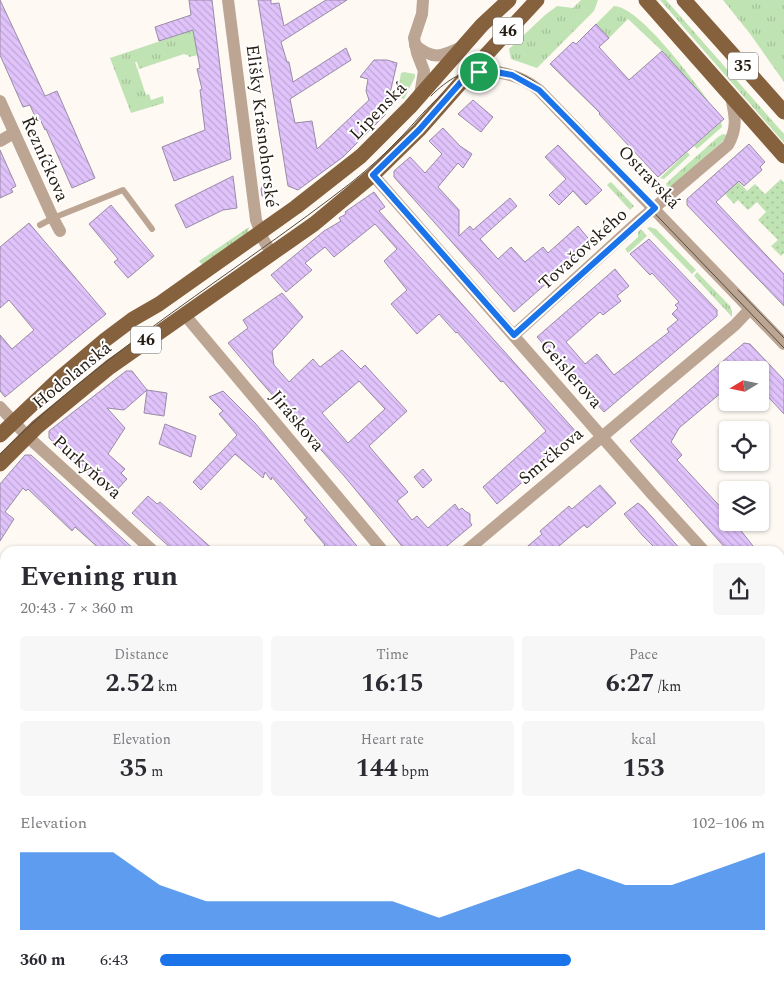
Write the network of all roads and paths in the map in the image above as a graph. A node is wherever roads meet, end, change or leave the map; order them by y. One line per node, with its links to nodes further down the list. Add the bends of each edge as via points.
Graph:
1 (228, 0): 26 (street, Elišky Krásnohorské)
2 (423, 0): 10 (street)
3 (510, 0): 11 (main road, Lipenská / 46)
4 (537, 0): 12 (main road, 46)
5 (635, 0): 8 (main road)
6 (684, 0): 9 (main road, 35)
7 (697, 0): 9 (main road)
8 (648, 3): 14 (main road, 35)
9 (702, 20): 16 (main road, 35)
10 (415, 45): 11 (street, via 438,56); 13 (street, via 424,71)
11 (462, 47): 13 (main road, Lipenská / 46)
12 (469, 73): 20 (main road, 46, via 438,110); 21 (street, Ostravská, via 502,72 533,85)
13 (420, 95): 26 (main road, Lipenská / 46, via 361,156)
14 (731, 97): 19 (main road, 35); 21 (street, Tovačovského, via 736,124 728,145)
15 (0, 101): 17 (street, Řezníčkova)
16 (784, 112)
17 (14, 133): 18 (street); 22 (street, Řezníčkova)
18 (0, 141)
19 (784, 156)
20 (373, 175): 27 (main road, 46); 30 (street, Geislerova)
21 (655, 208): 28 (street, Ostravská); 30 (street, Tovačovského)
22 (53, 218): 23 (lane); 24 (lane, via 123,190); 25 (street, Řezníčkova)
23 (40, 224)
24 (152, 229)
25 (60, 231)
26 (259, 232): 27 (street, Elišky Krásnohorské); 33 (main road, Lipenská, via 105,340)
27 (272, 254): 29 (main road, Hodolanská / 46)
28 (750, 309): 31 (street, Ostravská); 35 (street, Smrčkova)
29 (184, 314): 36 (main road, Hodolanská / 46, via 110,366); 39 (street, Jiráskova)
30 (514, 335): 35 (street, Geislerova)
31 (784, 344)
32 (0, 407): 33 (street, Purkyňova)
33 (14, 422): 34 (main road, Lipenská); 36 (street, Purkyňova)
34 (0, 435)
35 (602, 436): 40 (street, Smrčkova); 41 (street, Geislerova)
36 (28, 437): 37 (main road, Hodolanská / 46); 38 (street, Purkyňova)
37 (0, 464)
38 (148, 546)
39 (379, 546)
40 (472, 546)
41 (700, 546)

